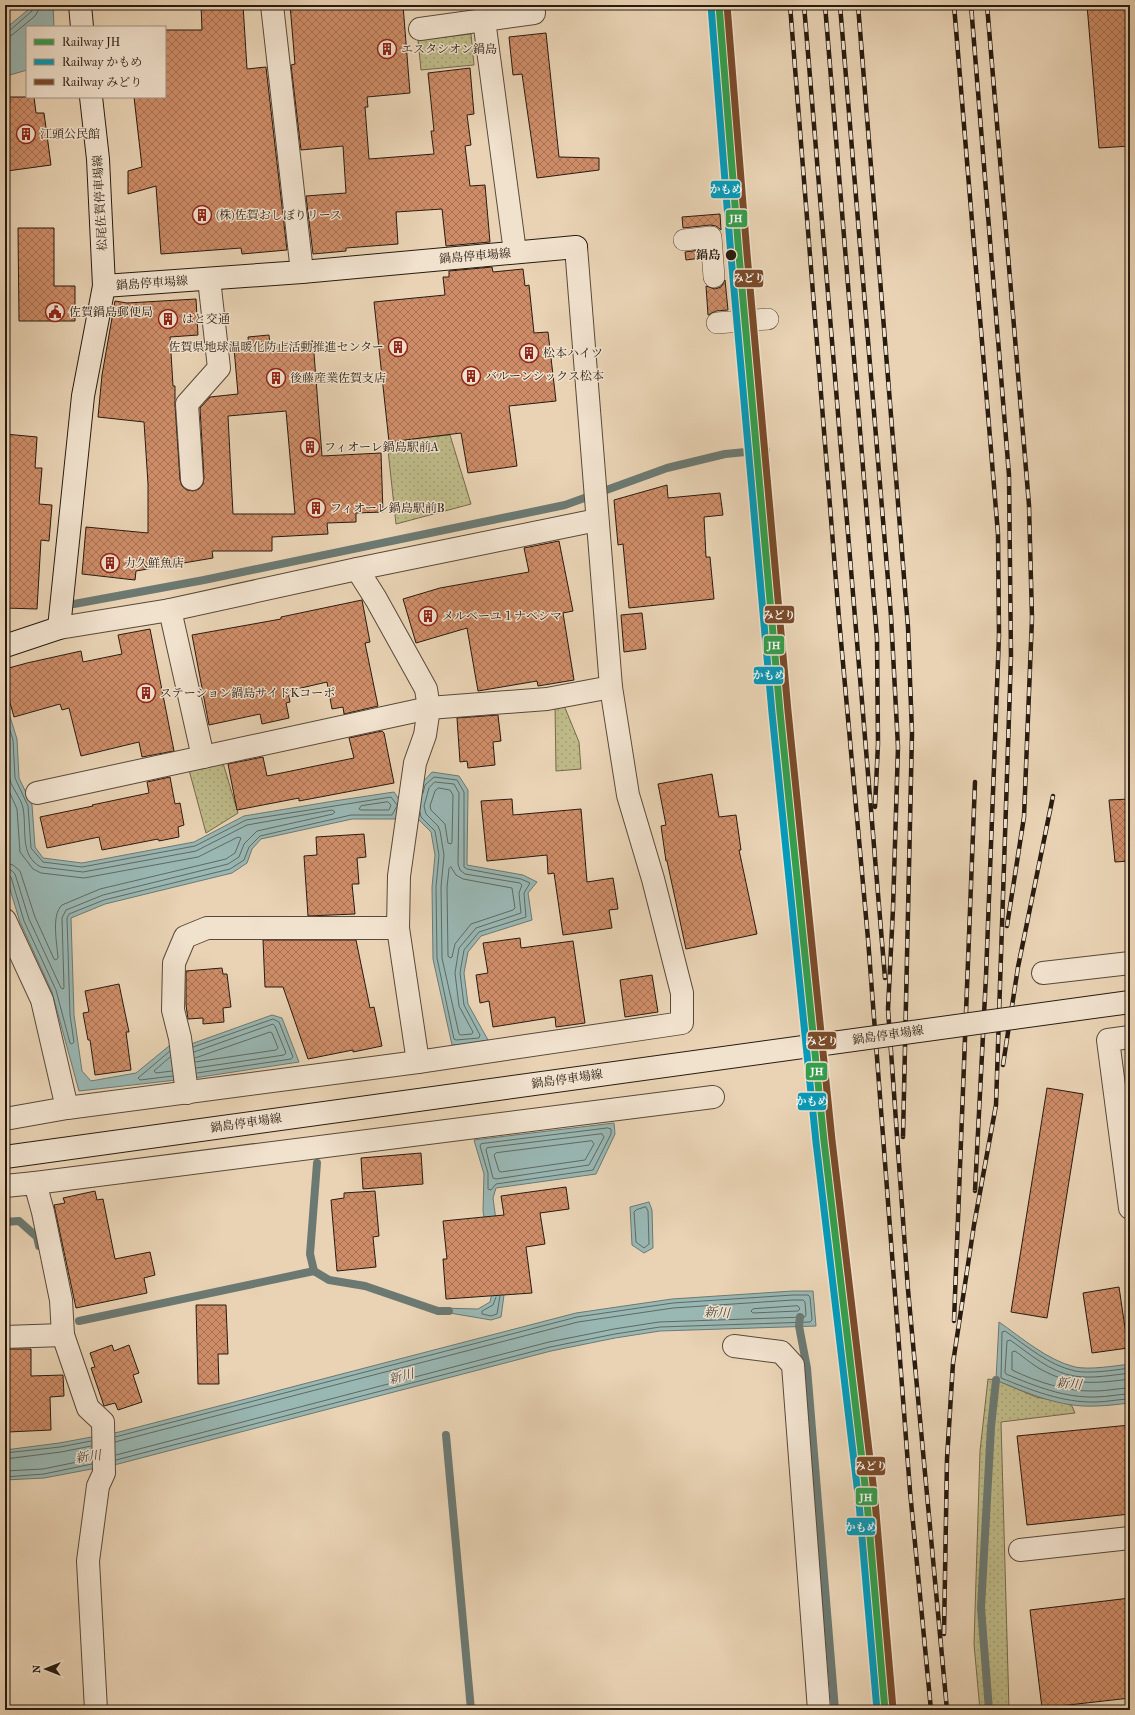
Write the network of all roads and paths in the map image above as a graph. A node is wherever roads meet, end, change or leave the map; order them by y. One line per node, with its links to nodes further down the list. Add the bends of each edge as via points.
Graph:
1 (80, 5): 5 (street)
2 (272, 5): 10 (street)
3 (534, 13): 4 (street)
4 (484, 20): 6 (street); 9 (street)
5 (82, 26)
6 (420, 29)
7 (91, 98): 13 (street, 松尾佐賀停車場線, via 98,159)
8 (684, 240): 11 (street, via 711,237)
9 (515, 252): 10 (street, 鍋島停車場線); 17 (street, 鍋島停車場線, via 576,247)
10 (302, 272): 12 (street, 鍋島停車場線)
11 (714, 277)
12 (209, 279): 13 (street, 鍋島停車場線); 16 (street, via 219,368 187,404)
13 (104, 286): 20 (street, 鍋島停車場線, via 83,396)
14 (768, 319): 15 (street)
15 (717, 323)
16 (192, 479)
17 (596, 514): 18 (street); 22 (street)
18 (357, 569): 19 (street); 23 (street, via 426,689)
19 (170, 610): 20 (street); 24 (street)
20 (59, 628): 21 (street)
21 (5, 646)
22 (611, 687): 23 (street, via 547,699); 32 (street, via 628,795 653,879 682,993 682,1023)
23 (429, 708): 24 (street); 27 (street, via 425,735 415,763 399,876)
24 (203, 757): 25 (street)
25 (37, 793)
26 (5, 920): 35 (street, via 42,1000)
27 (398, 928): 32 (street); 33 (street, via 207,928 185,937 174,963 173,1010 180,1038)
28 (1130, 963): 29 (street)
29 (1043, 973)
30 (1130, 1002): 37 (street, 鍋島停車場線, bridge)
31 (1130, 1037): 40 (street, via 1108,1040)
32 (418, 1062): 33 (street)
33 (187, 1089): 35 (street)
34 (714, 1097): 38 (street)
35 (67, 1108): 36 (street)
36 (5, 1119)
37 (5, 1157)
38 (35, 1183): 39 (street); 41 (street, via 61,1300)
39 (5, 1186)
40 (1130, 1208)
41 (64, 1335): 42 (street); 46 (street, via 88,1408 103,1422 104,1473 98,1486 88,1561)
42 (5, 1337)
43 (734, 1346): 47 (street, via 781,1352 793,1365)
44 (1130, 1538): 45 (street)
45 (1020, 1550)
46 (96, 1710)
47 (819, 1710)

